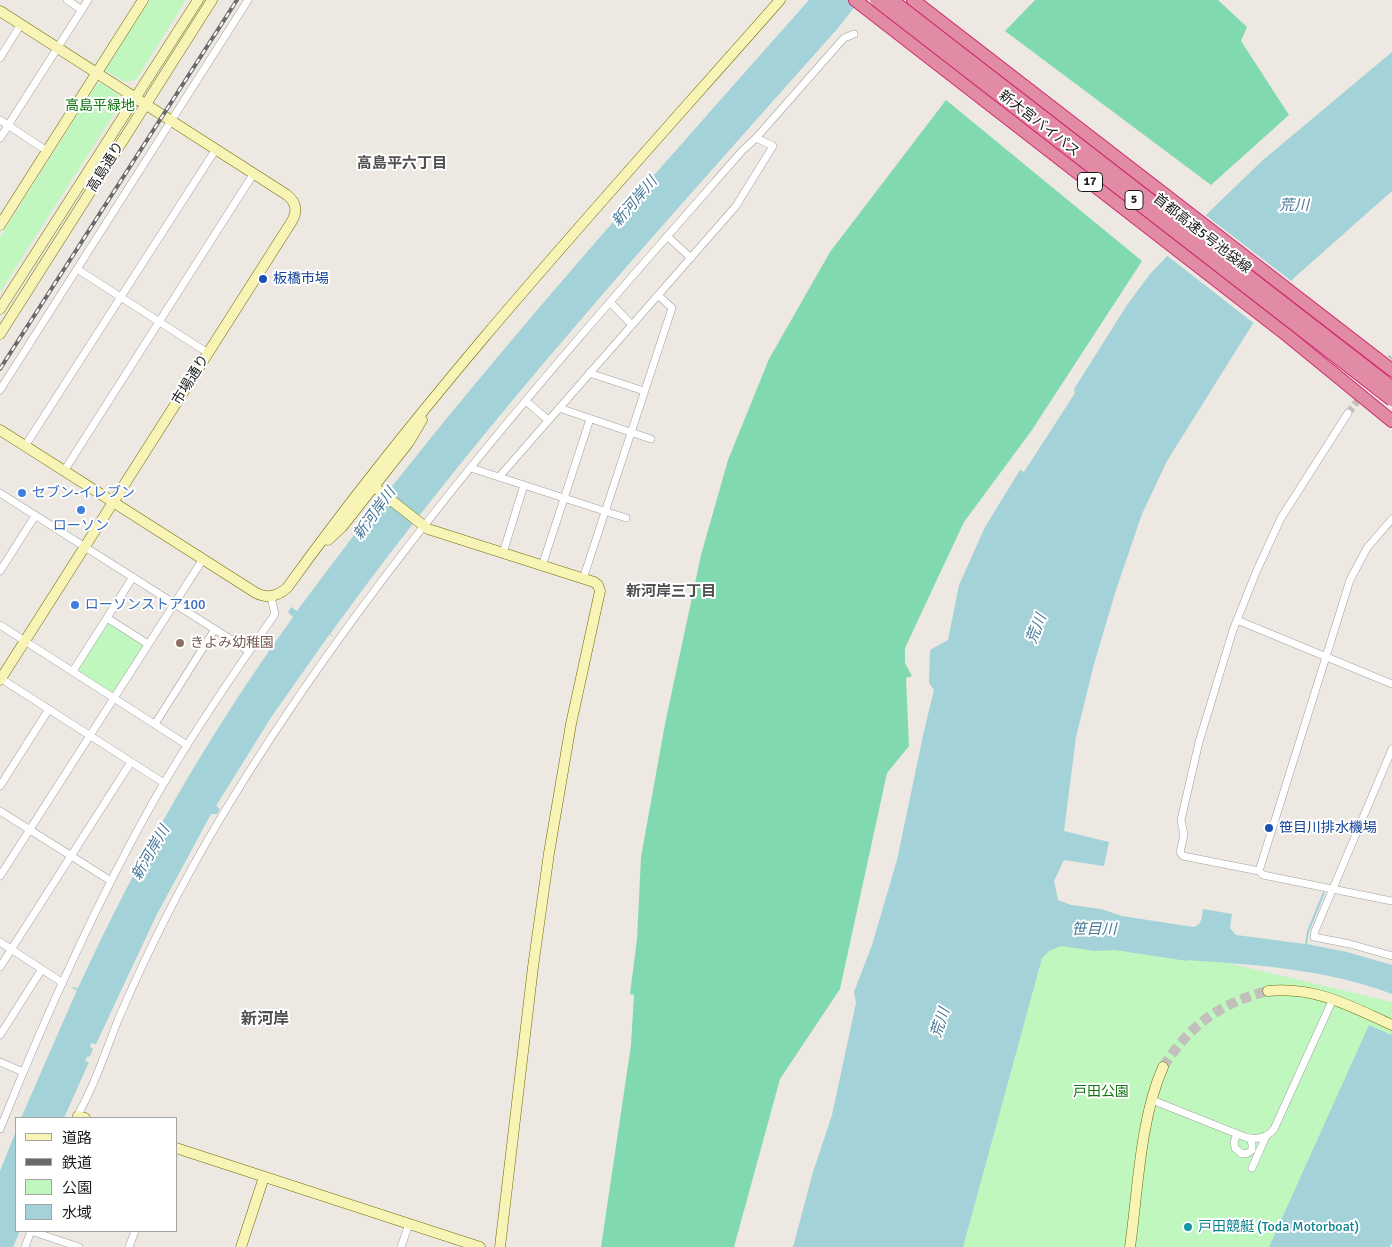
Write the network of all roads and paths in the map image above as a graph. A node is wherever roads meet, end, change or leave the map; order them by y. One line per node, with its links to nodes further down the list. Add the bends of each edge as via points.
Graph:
1 (67, 0): 12 (street)
2 (88, 0): 12 (street)
3 (144, 0): 18 (street)
4 (198, 0): 19 (street, 高島通り)
5 (212, 0): 20 (street, 高島通り)
6 (248, 0): 22 (street)
7 (780, 0): 45 (street)
8 (855, 0): 52 (highway, 新大宮バイパス / 17)
9 (876, 0): 42 (highway, 首都高速5号池袋線 / 5, bridge)
10 (892, 0): 42 (highway, 首都高速5号池袋線 / 5, bridge)
11 (913, 0): 42 (highway, 新大宮バイパス / 17, via 1366,352)
12 (82, 10): 16 (street)
13 (0, 11): 14 (street, 市場通り)
14 (22, 24): 16 (street, 市場通り); 17 (street)
15 (854, 34): 25 (street, via 844,38)
16 (58, 48): 18 (street, 市場通り); 23 (street)
17 (0, 58)
18 (97, 73): 19 (street, 市場通り); 27 (street)
19 (136, 98): 20 (street, 市場通り); 36 (street, 高島通り)
20 (146, 105): 22 (street, 市場通り); 39 (street, 高島通り)
21 (0, 120): 23 (street)
22 (172, 121): 26 (street, 市場通り); 32 (street)
23 (8, 125): 24 (street); 27 (street)
24 (0, 138)
25 (756, 138): 30 (street); 31 (street, via 773,146 736,206)
26 (216, 149): 28 (street, 市場通り); 34 (street)
27 (47, 151): 29 (street)
28 (254, 173): 37 (street); 40 (street, 市場通り, via 291,198 296,208 295,217)
29 (0, 223)
30 (667, 236): 31 (street); 35 (street)
31 (691, 258): 33 (street)
32 (77, 269): 34 (street); 43 (street)
33 (658, 295): 38 (street); 44 (street, via 672,308)
34 (120, 297): 37 (street); 56 (street)
35 (610, 302): 38 (street); 46 (street)
36 (0, 310)
37 (159, 322): 40 (street); 58 (street)
38 (632, 324): 41 (street)
39 (0, 334)
40 (208, 353): 64 (street, 市場通り)
41 (589, 374): 44 (street); 48 (street)
42 (1387, 382): 47 (highway, 首都高速5号池袋線 / 5, bridge)
43 (0, 390)
44 (644, 391): 54 (street)
45 (437, 396): 61 (street); 72 (street, via 402,436)
46 (526, 401): 51 (street); 57 (street)
47 (1392, 401)
48 (559, 408): 50 (street); 51 (street)
49 (1348, 413): 81 (street, via 1281,518)
50 (590, 419): 54 (street); 63 (street)
51 (548, 420): 59 (street)
52 (1392, 421)
53 (0, 430): 56 (street)
54 (631, 432): 55 (street); 65 (street)
55 (651, 439)
56 (25, 446): 58 (street)
57 (471, 468): 59 (street); 69 (street)
58 (64, 471): 64 (street)
59 (499, 477): 60 (street)
60 (524, 485): 63 (street); 71 (street)
61 (375, 488): 69 (street); 72 (street, via 342,527)
62 (0, 493): 66 (street)
63 (564, 498): 65 (street); 74 (street)
64 (113, 502): 70 (street, 市場通り); 73 (street)
65 (605, 511): 67 (street); 77 (street)
66 (35, 516): 70 (street); 75 (street)
67 (626, 518)
68 (1392, 519): 87 (street, via 1367,548 1355,569)
69 (423, 526): 71 (street); 122 (street, via 304,688 218,822 144,964)
70 (84, 547): 76 (street); 84 (street, 市場通り)
71 (502, 553): 74 (street)
72 (309, 557): 78 (street, via 287,588)
73 (202, 559): 78 (street, via 256,593); 79 (street)
74 (542, 566): 77 (street)
75 (0, 572)
76 (133, 577): 79 (street); 80 (street)
77 (583, 579): 141 (street, via 597,584 600,592 571,724 549,853)
78 (271, 597): 86 (street, via 275,614)
79 (174, 603): 83 (street); 85 (street)
80 (107, 618): 85 (street); 88 (street)
81 (1238, 620): 87 (street); 103 (street, via 1199,742 1181,820 1184,835 1180,852 1183,856)
82 (0, 625): 84 (street)
83 (215, 629): 86 (street); 93 (street)
84 (25, 641): 88 (street); 89 (street, 市場通り)
85 (148, 644): 91 (street)
86 (250, 651): 95 (street)
87 (1326, 657): 90 (street); 103 (street)
88 (72, 671): 91 (street)
89 (0, 679): 92 (street)
90 (1392, 684)
91 (114, 698): 93 (street); 94 (street)
92 (49, 709): 94 (street); 99 (street)
93 (155, 724): 95 (street)
94 (90, 736): 97 (street); 101 (street)
95 (188, 745): 98 (street)
96 (1392, 749): 106 (street)
97 (131, 762): 98 (street); 102 (street)
98 (164, 783): 105 (street)
99 (0, 786)
100 (0, 811): 101 (street)
101 (30, 830): 102 (street); 104 (street)
102 (71, 856): 105 (street); 109 (street)
103 (1259, 871): 106 (street, via 1263,875)
104 (0, 876)
105 (111, 881): 113 (street)
106 (1333, 888): 107 (street); 110 (street, via 1314,937)
107 (1392, 900)
108 (0, 942): 109 (street)
109 (12, 950): 111 (street); 112 (street)
110 (1392, 956)
111 (0, 966)
112 (42, 969): 113 (street); 117 (street)
113 (63, 983): 120 (street)
114 (1268, 991): 115 (street, via 1301,991)
115 (1333, 999): 116 (street); 125 (street, via 1274,1130)
116 (1392, 1025)
117 (0, 1035)
118 (0, 1062): 120 (street)
119 (1163, 1066): 121 (street)
120 (23, 1072): 123 (street)
121 (1152, 1100): 124 (street); 142 (street)
122 (80, 1117)
123 (0, 1129)
124 (1237, 1134): 126 (street); 126 (street, via 1235,1148 1242,1154 1252,1150)
125 (1266, 1136): 126 (street); 128 (street)
126 (1250, 1138)
127 (178, 1149): 129 (street)
128 (1252, 1168)
129 (264, 1176): 130 (street); 138 (street)
130 (409, 1224): 134 (street); 139 (street)
131 (31, 1232): 135 (street)
132 (34, 1232): 136 (street)
133 (135, 1232): 137 (street)
134 (464, 1244): 140 (street)
135 (25, 1247)
136 (79, 1247)
137 (130, 1247)
138 (241, 1247)
139 (401, 1247)
140 (480, 1247)
141 (500, 1247)
142 (1130, 1247)

